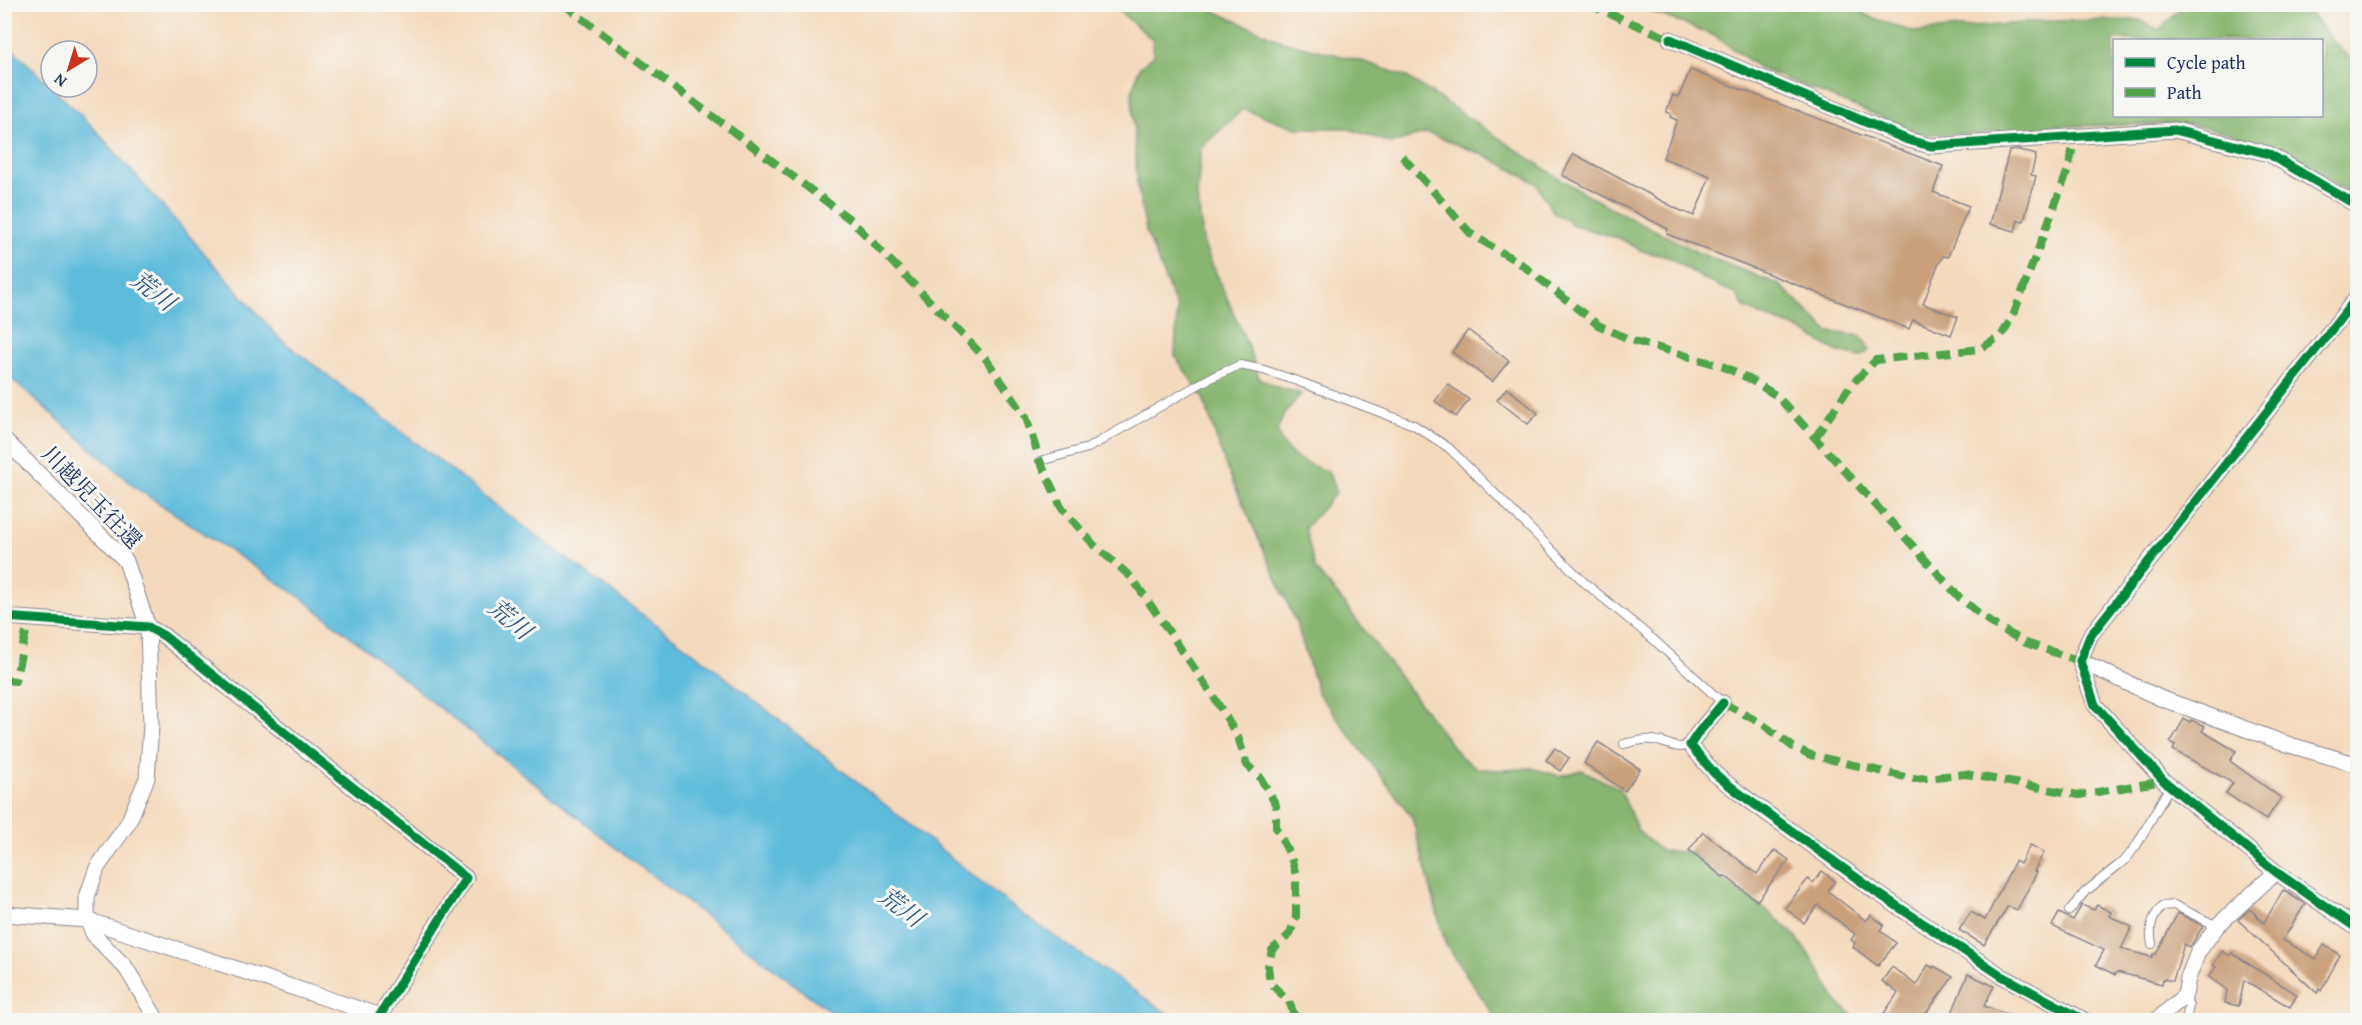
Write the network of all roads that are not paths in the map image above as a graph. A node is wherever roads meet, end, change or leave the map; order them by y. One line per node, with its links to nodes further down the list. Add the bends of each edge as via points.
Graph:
1 (1670, 39): 2 (street, via 1908,140 1931,146 2175,130 2269,154)
2 (2358, 206)
3 (2358, 296): 8 (street, via 2090,636)
4 (4, 439): 7 (street, 川越児玉往還, via 126,561)
5 (1040, 460): 9 (lane, via 1088,448 1240,365 1264,369 1414,425 1449,448 1585,583)
6 (4, 617): 7 (street)
7 (148, 627): 17 (street, 川越児玉往還, via 151,726 147,778 128,824 97,868 87,897); 22 (street, via 466,878)
8 (2080, 661): 12 (street, via 2160,698); 13 (street, via 2095,705)
9 (1723, 703): 11 (street)
10 (1624, 744): 11 (lane, via 1641,739 1681,749)
11 (1690, 746): 24 (street, via 1731,787 1876,892 2002,976)
12 (2358, 765)
13 (2170, 786): 14 (street); 15 (lane, via 2126,859 2085,892)
14 (2276, 872): 18 (street); 19 (street)
15 (2069, 911)
16 (4, 914): 17 (street)
17 (87, 920): 22 (street); 23 (street, via 94,935 126,968)
18 (2217, 926): 20 (lane, via 2174,905 2162,906 2150,929); 21 (street, via 2198,952)
19 (2358, 929)
20 (2152, 944)
21 (2185, 995): 25 (street); 26 (lane, via 2189,1006)
22 (381, 1019)
23 (157, 1020)
24 (2084, 1020)
25 (2157, 1020)
26 (2186, 1020)

